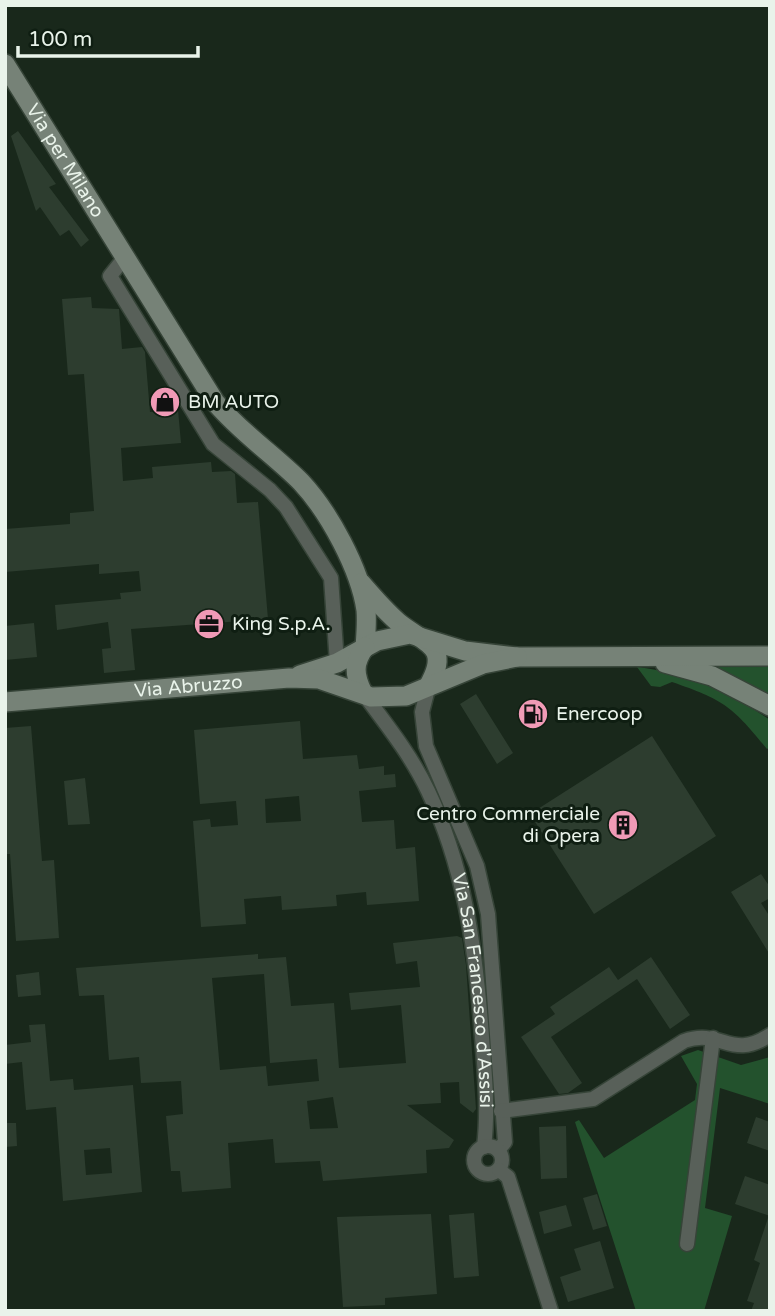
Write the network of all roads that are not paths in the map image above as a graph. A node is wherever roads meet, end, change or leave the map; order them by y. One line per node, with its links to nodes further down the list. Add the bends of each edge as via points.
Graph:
1 (5, 64): 2 (main road, Via per Milano)
2 (127, 256): 3 (main road, via 215,402 254,444 316,498); 9 (street, via 110,276 195,416 213,444 286,508 331,578)
3 (358, 579): 4 (main road, via 400,624); 5 (main road, via 367,622)
4 (422, 637): 5 (main road, via 397,635); 7 (main road, via 465,651); 11 (main road, via 438,656)
5 (365, 647): 9 (main road, Via Abruzzo); 12 (main road, via 355,670)
6 (770, 656): 8 (main road)
7 (517, 657): 8 (main road); 11 (main road, via 483,664)
8 (640, 657): 14 (main road, via 712,676)
9 (337, 663): 10 (main road, Via Abruzzo)
10 (289, 678): 12 (main road, Via Abruzzo, via 319,679); 13 (main road, Via Abruzzo)
11 (429, 685): 12 (main road, via 406,696); 17 (street, Via San Francesco d'Assisi, via 422,712 426,746 477,866 488,914)
12 (363, 693): 18 (street, Via San Francesco d'Assisi, via 428,790 470,919)
13 (5, 702)
14 (770, 706)
15 (770, 1035): 16 (street, via 754,1046 733,1047)
16 (713, 1038): 17 (street, via 684,1041 593,1099); 20 (street)
17 (501, 1111): 18 (street, Via San Francesco d'Assisi, via 505,1142)
18 (491, 1149): 19 (street, via 503,1161); 19 (street, via 475,1157 477,1169 487,1175)
19 (499, 1170): 21 (street, via 508,1177)
20 (687, 1244)
21 (551, 1311)

